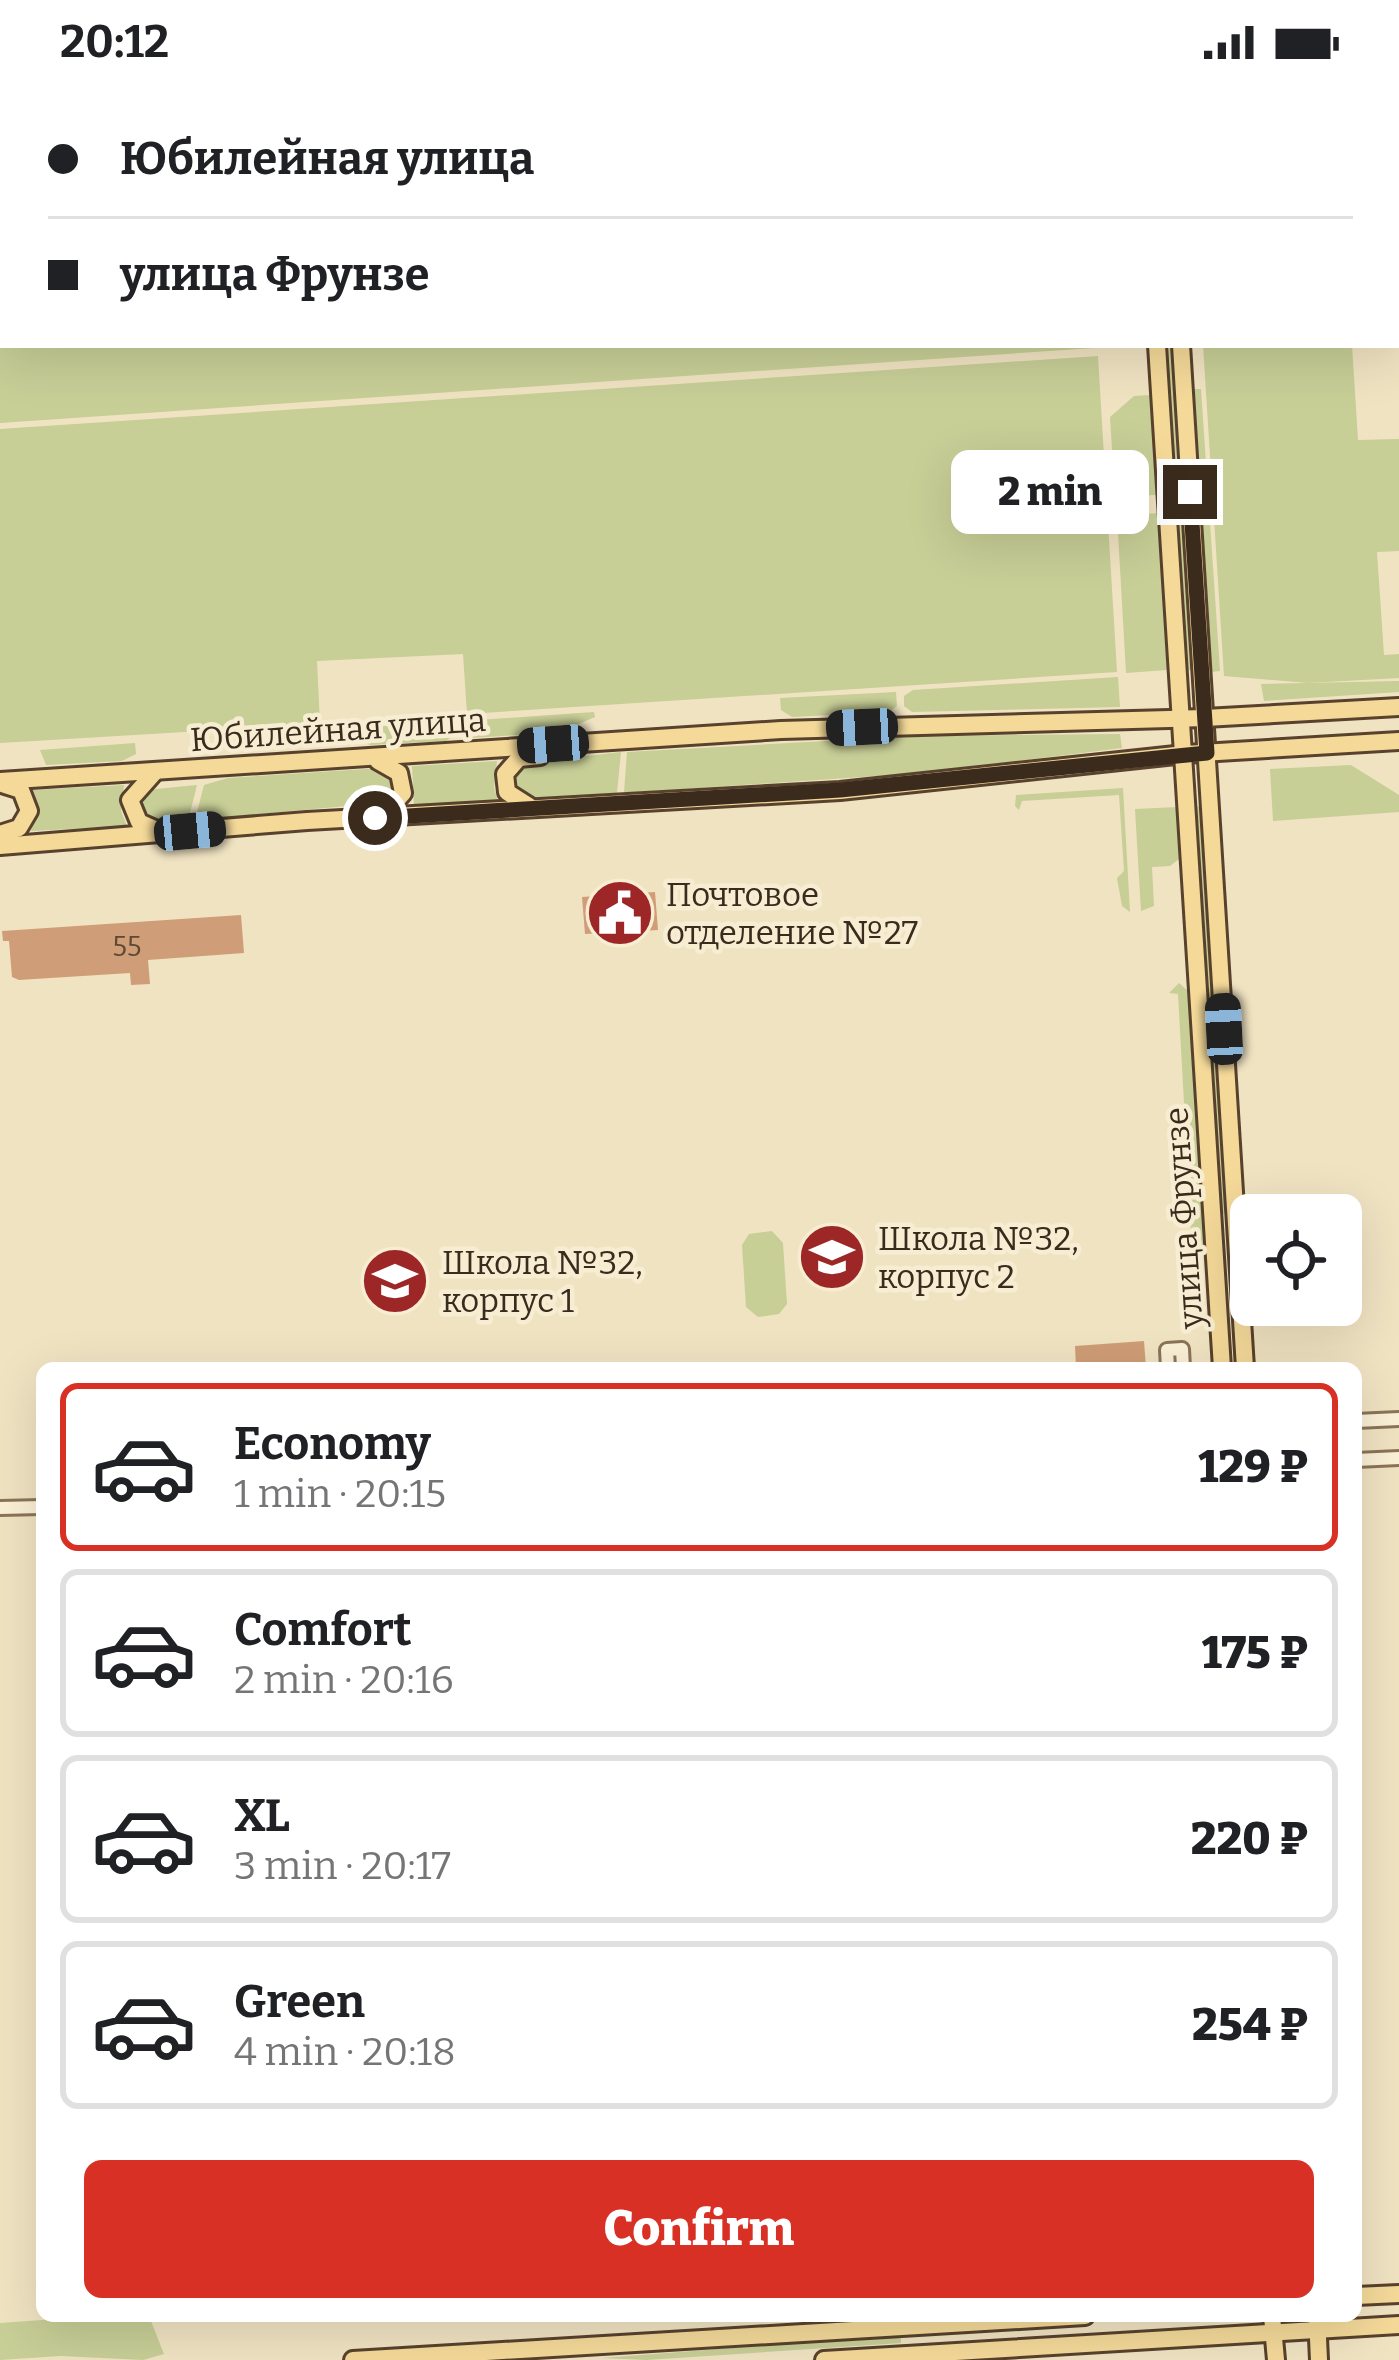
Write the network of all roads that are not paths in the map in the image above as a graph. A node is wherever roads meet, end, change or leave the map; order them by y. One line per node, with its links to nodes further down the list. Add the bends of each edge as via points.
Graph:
1 (1157, 348): 5 (main road, улица Фрунзе)
2 (1181, 348): 4 (main road, улица Фрунзе)
3 (1399, 707): 4 (main road, Юбилейная улица)
4 (1204, 718): 5 (main road, Юбилейная улица); 8 (main road, улица Фрунзе)
5 (1182, 719): 6 (main road, Юбилейная улица); 9 (main road, улица Фрунзе)
6 (598, 741): 10 (main road, Юбилейная улица); 13 (main road, via 508,765 507,792)
7 (1399, 741): 8 (main road)
8 (1207, 753): 9 (main road); 18 (main road, улица Фрунзе)
9 (1184, 754): 13 (main road, via 883,787); 20 (main road, улица Фрунзе)
10 (370, 758): 11 (main road, Юбилейная улица); 14 (main road, via 399,773 399,799)
11 (155, 772): 12 (main road, Юбилейная улица); 16 (main road, via 132,793 131,807 139,822)
12 (0, 783): 15 (main road, via 21,790 29,812 20,828)
13 (537, 809): 14 (main road)
14 (307, 820): 16 (main road)
15 (0, 833)
16 (167, 833): 17 (main road)
17 (0, 846)
18 (1234, 1194)
19 (1230, 1221): 20 (main road)
20 (1213, 1222): 24 (main road, улица Фрунзе)
21 (1243, 1326): 25 (main road, улица Фрунзе)
22 (1168, 1362): 23 (street, via 1167,1350 1182,1349)
23 (1183, 1362)
24 (1222, 1362)
25 (1246, 1362)
26 (1399, 1419): 27 (street)
27 (1362, 1421)
28 (1399, 1458): 29 (street)
29 (1362, 1460)
30 (36, 1507): 31 (street)
31 (0, 1508)
32 (1399, 2294): 33 (main road)
33 (1362, 2296)
34 (1008, 2322): 42 (main road)
35 (1076, 2322): 41 (main road)
36 (1087, 2322): 40 (main road)
37 (1317, 2323): 38 (main road); 39 (main road); 47 (main road)
38 (1273, 2324): 40 (main road); 46 (main road)
39 (1399, 2325)
40 (1097, 2343): 41 (main road)
41 (1074, 2345): 45 (main road)
42 (602, 2353): 43 (main road)
43 (566, 2354): 44 (main road)
44 (353, 2360)
45 (824, 2360)
46 (1276, 2360)
47 (1319, 2360)

